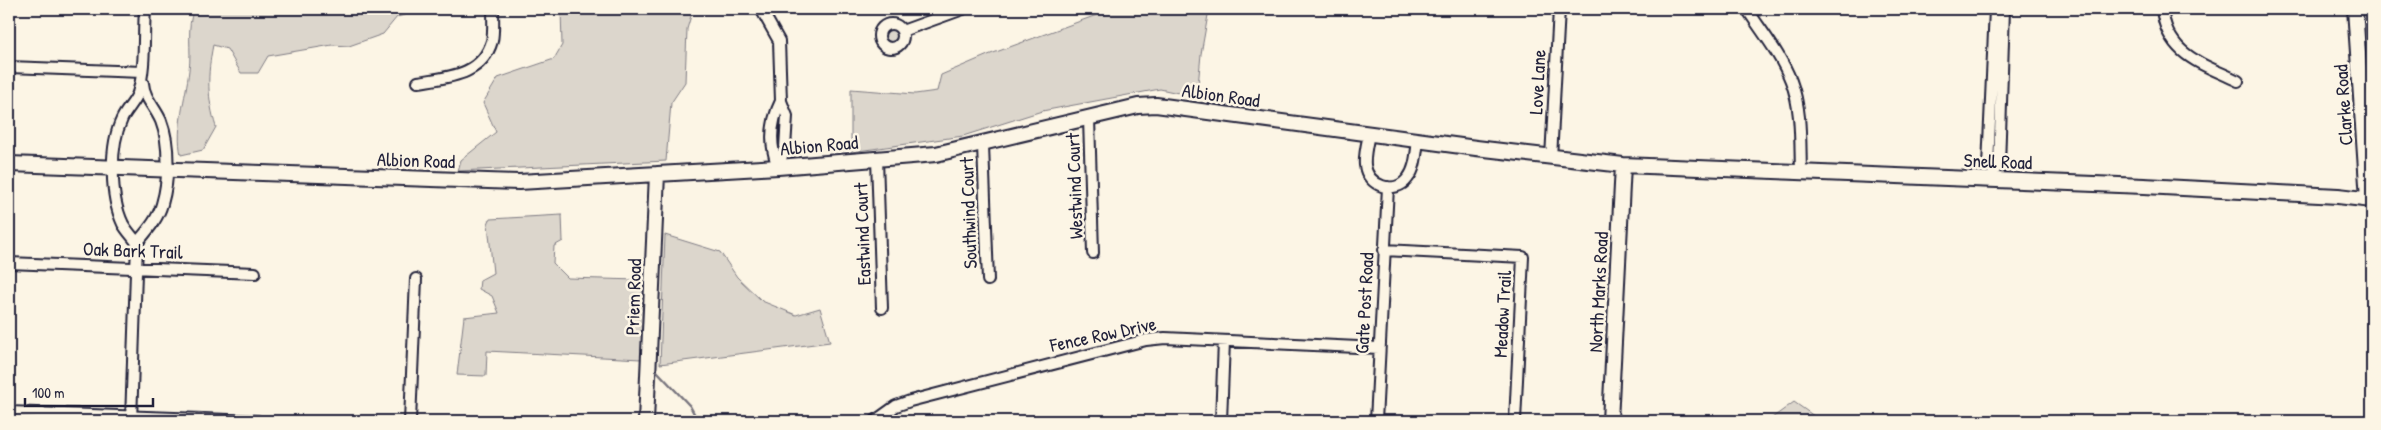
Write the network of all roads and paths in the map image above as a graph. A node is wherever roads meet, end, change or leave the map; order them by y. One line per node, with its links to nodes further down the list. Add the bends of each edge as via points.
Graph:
1 (145, 9): 13 (street)
2 (493, 9): 15 (street, via 492,40 481,62 463,74)
3 (761, 9): 25 (street, via 779,41 781,101 774,116 772,150)
4 (963, 9): 11 (street)
5 (1558, 9): 21 (street, Love Lane)
6 (1747, 9): 27 (street, via 1791,82 1798,109)
7 (1994, 9): 29 (street, via 1988,166)
8 (2004, 9): 29 (street, via 1999,166)
9 (2162, 9): 14 (street, via 2167,32 2179,49)
10 (2355, 9): 31 (street, Clarke Road)
11 (902, 31)
12 (9, 67): 13 (street)
13 (142, 72): 24 (street, via 138,94 122,119 114,144); 26 (street, via 144,92 165,133)
14 (2238, 81)
15 (418, 82)
16 (1089, 118): 17 (street, Albion Road, via 1138,106 1164,105); 19 (street, Albion Road); 34 (street, Westwind Court)
17 (1369, 134): 18 (street, Albion Road); 30 (street, via 1366,170 1373,181)
18 (1418, 141): 21 (street, Albion Road); 30 (street, via 1409,177 1400,185)
19 (982, 145): 20 (street, Albion Road, via 936,154); 39 (street, Southwind Court)
20 (877, 158): 25 (street, Albion Road); 40 (street, Eastwind Court)
21 (1551, 158): 23 (street, Albion Road)
22 (9, 164): 24 (street, Albion Road)
23 (1622, 165): 27 (street, Snell Road); 52 (street, North Marks Road)
24 (113, 166): 26 (street, Albion Road); 32 (street, via 117,207 124,225)
25 (778, 167): 28 (street, Albion Road)
26 (167, 168): 28 (street, Albion Road, via 519,182); 32 (street, via 162,204 151,227)
27 (1801, 172): 29 (street, Snell Road)
28 (657, 174): 47 (street, Priem Road)
29 (1994, 175): 31 (street, Snell Road)
30 (1388, 187): 33 (street, Gate Post Road)
31 (2370, 199)
32 (137, 243): 36 (street)
33 (1384, 250): 42 (street, Gate Post Road); 51 (street, Meadow Trail, via 1523,257)
34 (1094, 253)
35 (9, 263): 36 (street, Oak Bark Trail)
36 (136, 268): 37 (street, Oak Bark Trail); 44 (street)
37 (255, 273)
38 (416, 279): 46 (street)
39 (988, 280)
40 (882, 308)
41 (1224, 341): 42 (street, Fence Row Drive); 48 (street, Fence Row Drive, via 1165,338 1124,344 910,401 896,406); 49 (street)
42 (1379, 348): 50 (street, Gate Post Road)
43 (9, 412): 44 (street)
44 (131, 419): 45 (street)
45 (257, 421)
46 (410, 421)
47 (646, 421)
48 (875, 421)
49 (1221, 421)
50 (1376, 421)
51 (1514, 421)
52 (1610, 421)

